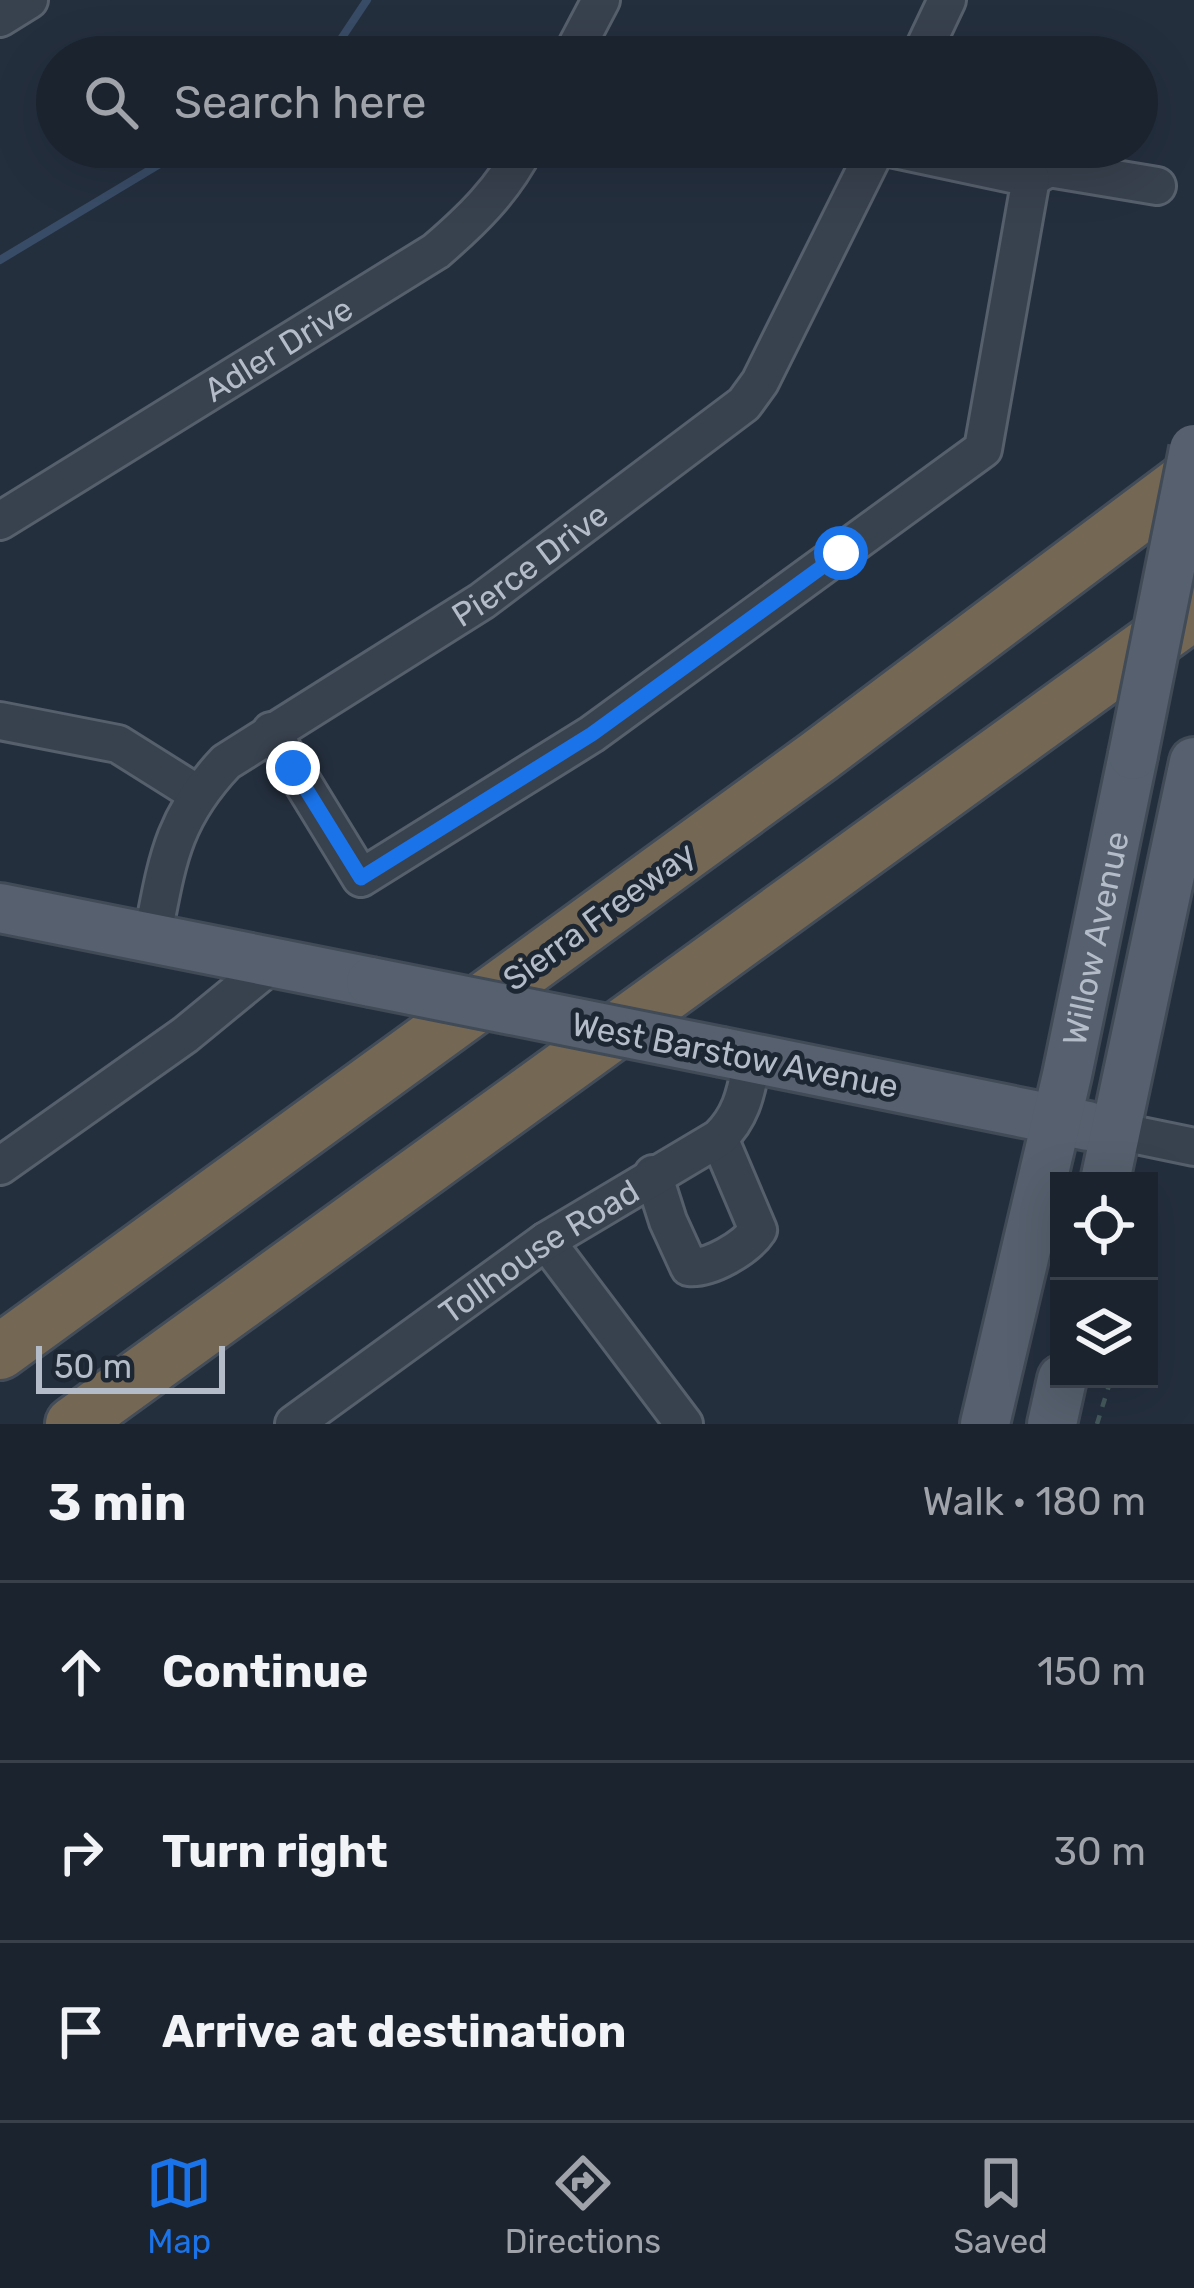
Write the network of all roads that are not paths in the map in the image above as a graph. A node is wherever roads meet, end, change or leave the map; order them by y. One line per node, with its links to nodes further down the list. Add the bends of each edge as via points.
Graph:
1 (29, 0): 4 (street)
2 (601, 0): 5 (street)
3 (947, 0): 6 (street)
4 (0, 18)
5 (583, 36)
6 (930, 36)
7 (514, 168): 14 (street, Adler Drive, via 477,216 436,251)
8 (870, 168): 17 (street, Pierce Drive, via 744,404 482,601)
9 (983, 168): 10 (street)
10 (1031, 178): 11 (street, via 1049,168); 17 (street, via 983,449 909,504 592,734 361,878)
11 (1157, 187)
12 (1194, 449): 24 (main road, Willow Avenue, bridge)
13 (1194, 474): 32 (highway, Sierra Freeway)
14 (0, 521)
15 (1194, 612): 35 (highway)
16 (0, 721): 19 (street, via 118,744)
17 (271, 731): 19 (street, Pierce Drive)
18 (1194, 762): 25 (main road, Willow Avenue)
19 (196, 793): 21 (street, Pierce Drive, via 179,825)
20 (0, 908): 21 (main road, West Barstow Avenue)
21 (152, 938): 22 (main road, West Barstow Avenue)
22 (274, 962): 23 (main road, West Barstow Avenue, bridge); 28 (street)
23 (738, 1055): 24 (main road, West Barstow Avenue); 26 (street, via 742,1107)
24 (1056, 1119): 25 (main road, West Barstow Avenue); 37 (main road, Willow Avenue)
25 (1117, 1131): 27 (street); 29 (main road, Willow Avenue)
26 (718, 1138): 30 (street, Tollhouse Road); 30 (street, via 758,1230 701,1268 689,1267)
27 (1194, 1147)
28 (0, 1166)
29 (1108, 1172)
30 (653, 1174): 31 (street, Tollhouse Road)
31 (546, 1241): 34 (street); 36 (street, Tollhouse Road)
32 (0, 1352)
33 (1059, 1388): 38 (main road)
34 (666, 1418)
35 (73, 1424)
36 (294, 1424)
37 (986, 1424)
38 (1052, 1424)

